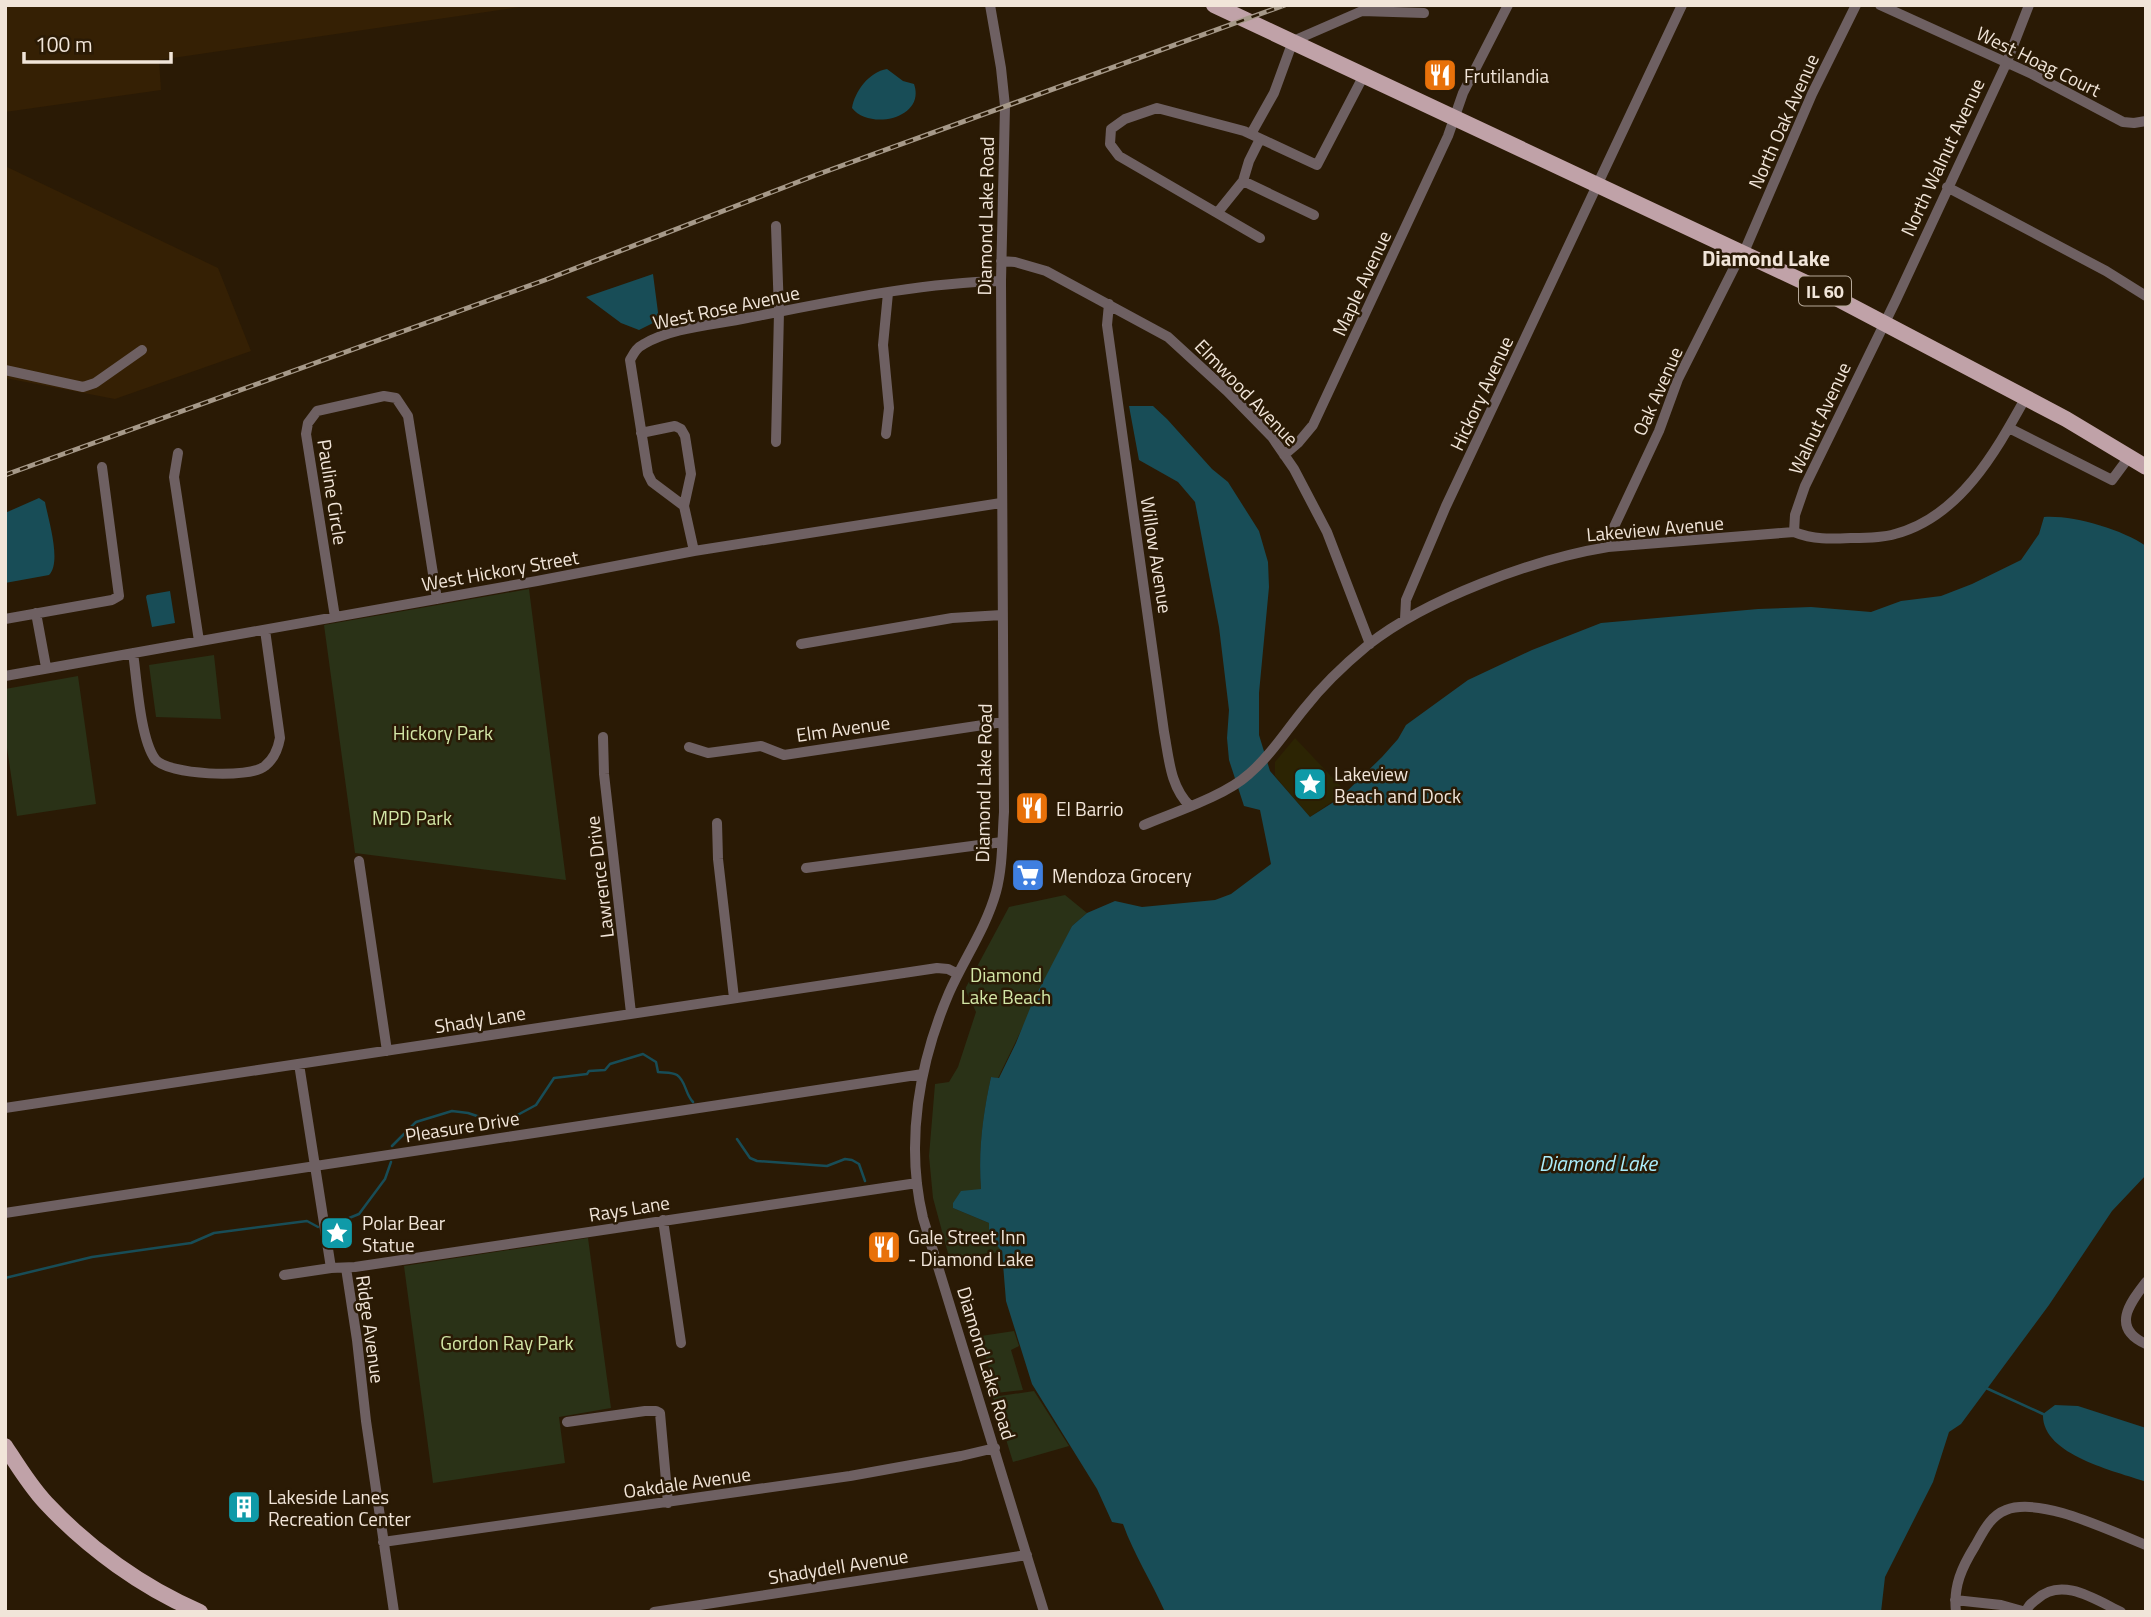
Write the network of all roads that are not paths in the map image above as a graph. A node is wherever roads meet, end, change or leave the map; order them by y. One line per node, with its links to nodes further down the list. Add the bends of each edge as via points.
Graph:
1 (990, 5): 23 (street, Diamond Lake Road, via 1004,100)
2 (1214, 5): 9 (main road, IL 60)
3 (1508, 5): 12 (street, Maple Avenue)
4 (1682, 5): 16 (street, Hickory Avenue)
5 (1856, 5): 22 (street, North Oak Avenue)
6 (1880, 5): 10 (street, West Hoag Court)
7 (2029, 5): 10 (street, North Walnut Avenue)
8 (1424, 13): 9 (street, via 1362,11)
9 (1293, 41): 11 (main road, IL 60); 14 (street)
10 (2006, 64): 13 (street, West Hoag Court, via 2123,122); 17 (street, North Walnut Avenue)
11 (1364, 75): 12 (main road, IL 60); 14 (street, via 1317,164)
12 (1455, 118): 16 (main road, IL 60); 38 (street, Maple Avenue, via 1313,425)
13 (2146, 121)
14 (1255, 137): 15 (street); 18 (street, via 1157,108 1111,129 1110,144 1119,156)
15 (1243, 181): 18 (street); 19 (street)
16 (1598, 184): 22 (main road, IL 60); 52 (street, Hickory Avenue, via 1446,506 1406,600)
17 (1947, 187): 26 (street); 29 (street, North Walnut Avenue)
18 (1218, 212): 21 (street)
19 (1314, 215)
20 (776, 226): 28 (street)
21 (1260, 238)
22 (1744, 252): 29 (main road, IL 60); 45 (street, Oak Avenue, via 1678,379)
23 (1001, 261): 24 (street, Diamond Lake Road); 27 (street, Elmwood Avenue, via 1046,271)
24 (1001, 281): 25 (street, West Rose Avenue); 42 (street, Diamond Lake Road)
25 (888, 293): 28 (street, West Rose Avenue); 35 (street, via 883,345 889,408)
26 (2146, 296)
27 (1109, 304): 38 (street, Elmwood Avenue, via 1168,337 1227,391); 63 (street, Willow Avenue, via 1107,326 1164,732 1174,785)
28 (779, 312): 34 (street, West Rose Avenue, via 671,333 635,350 630,360); 36 (street)
29 (1885, 322): 32 (main road, IL 60); 44 (street, Walnut Avenue, via 1805,486)
30 (142, 350): 31 (street, via 83,387)
31 (5, 370)
32 (2026, 397): 33 (street, Lakeview Avenue); 39 (main road, IL 60)
33 (2009, 428): 39 (street, via 2112,480); 44 (street, Lakeview Avenue, via 1967,487 1924,522 1898,533 1863,538 1818,539)
34 (641, 433): 43 (street, West Rose Avenue, via 650,479); 43 (street, via 675,426 681,429 691,474)
35 (886, 434)
36 (776, 442)
37 (178, 453): 54 (street, via 174,477)
38 (1284, 455): 56 (street, Elmwood Avenue, via 1328,532)
39 (2129, 457): 41 (main road, IL 60)
40 (102, 467): 48 (street, via 120,596)
41 (2146, 467)
42 (1001, 503): 46 (street, West Hickory Street); 49 (street, Diamond Lake Road)
43 (684, 506): 46 (street)
44 (1794, 531): 45 (street, Lakeview Avenue)
45 (1608, 547): 52 (street, Lakeview Avenue, via 1512,572)
46 (694, 551): 47 (street, West Hickory Street)
47 (436, 599): 50 (street, West Hickory Street); 50 (street, Pauline Circle, via 408,416 396,398 384,396 317,411 308,423)
48 (36, 613): 51 (street); 58 (street)
49 (1002, 615): 55 (street, via 952,618); 60 (street, Diamond Lake Road)
50 (334, 617): 53 (street, West Hickory Street)
51 (5, 619)
52 (1405, 619): 56 (street, Lakeview Avenue)
53 (265, 631): 54 (street, West Hickory Street); 57 (street, via 278,750 264,768 250,772 195,772 163,767 156,761 146,738)
54 (198, 641): 57 (street, West Hickory Street)
55 (801, 643)
56 (1370, 644): 63 (street, Lakeview Avenue, via 1305,707 1248,776)
57 (133, 653): 58 (street, West Hickory Street)
58 (46, 667): 59 (street, West Hickory Street)
59 (5, 676)
60 (1003, 722): 62 (street, Elm Avenue, via 784,755 761,746 708,753); 66 (street, Diamond Lake Road)
61 (603, 737): 71 (street, Lawrence Drive)
62 (689, 747)
63 (1190, 806): 65 (street, Lakeview Avenue)
64 (717, 823): 70 (street)
65 (1144, 825)
66 (1002, 842): 68 (street); 69 (street, Diamond Lake Road, via 997,890)
67 (359, 861): 72 (street)
68 (806, 868)
69 (958, 974): 70 (street, Shady Lane, via 937,968); 74 (street, Diamond Lake Road, via 935,1028)
70 (734, 998): 71 (street, Shady Lane)
71 (631, 1013): 72 (street, Shady Lane)
72 (387, 1051): 73 (street, Shady Lane)
73 (299, 1064): 75 (street, Shady Lane); 76 (street, Ridge Avenue)
74 (923, 1074): 76 (street, Pleasure Drive); 77 (street, Diamond Lake Road, via 915,1138)
75 (5, 1108)
76 (314, 1167): 78 (street, Pleasure Drive); 80 (street, Ridge Avenue)
77 (917, 1183): 79 (street, Rays Lane); 88 (street, Diamond Lake Road, via 923,1218)
78 (5, 1213)
79 (663, 1220): 81 (street, Rays Lane); 84 (street)
80 (331, 1268): 81 (street, Ridge Avenue); 82 (street)
81 (346, 1268): 90 (street, Ridge Avenue)
82 (284, 1275)
83 (2146, 1282): 85 (street, via 2129,1305 2126,1323 2131,1336)
84 (681, 1343)
85 (2146, 1344)
86 (567, 1422): 89 (street, via 660,1413)
87 (5, 1446): 94 (main road, via 46,1503 88,1541 124,1569)
88 (995, 1448): 89 (street, Oakdale Avenue, via 850,1476); 92 (street, Diamond Lake Road)
89 (668, 1503): 90 (street, Oakdale Avenue)
90 (383, 1542): 95 (street, Ridge Avenue)
91 (2146, 1545): 93 (street, via 2058,1511 2040,1507 2005,1510 1992,1519 1968,1557)
92 (1027, 1555): 96 (street, Shadydell Avenue); 97 (street, Diamond Lake Road)
93 (1955, 1600): 98 (street); 99 (street)
94 (200, 1612)
95 (394, 1612)
96 (654, 1612)
97 (1044, 1612)
98 (1956, 1612)
99 (2026, 1612): 100 (street, via 2042,1594 2059,1589 2080,1593)
100 (2121, 1612)

